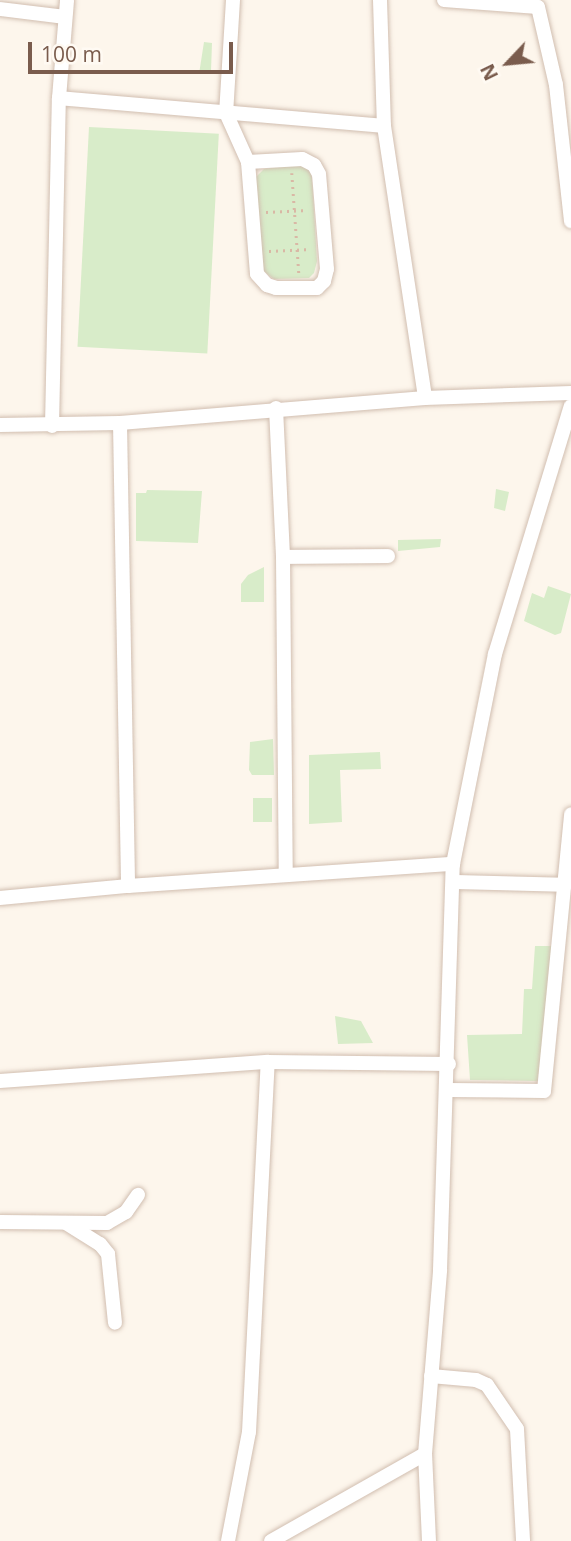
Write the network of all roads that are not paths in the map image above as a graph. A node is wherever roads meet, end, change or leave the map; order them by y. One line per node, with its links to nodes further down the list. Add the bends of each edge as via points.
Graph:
1 (67, 0): 7 (street)
2 (233, 0): 9 (street)
3 (380, 0): 10 (street)
4 (444, 0): 5 (street)
5 (538, 4): 12 (street, via 556,85)
6 (0, 9): 7 (street)
7 (65, 17): 8 (street)
8 (58, 98): 9 (street); 19 (street)
9 (226, 113): 10 (street); 11 (street)
10 (384, 126): 14 (street)
11 (248, 162): 11 (street, via 302,159 319,174 325,247 324,281 317,288 267,285 257,274)
12 (571, 221)
13 (571, 393): 14 (street)
14 (425, 398): 16 (street)
15 (571, 406): 23 (street, via 495,654)
16 (276, 408): 17 (street); 21 (street)
17 (120, 423): 19 (street); 27 (street)
18 (0, 425): 19 (street)
19 (52, 426)
20 (388, 556): 21 (street)
21 (283, 557): 24 (street)
22 (571, 814): 26 (street)
23 (453, 864): 24 (street); 25 (street)
24 (286, 875): 27 (street)
25 (453, 882): 26 (street); 30 (street)
26 (565, 885): 32 (street, via 544,1091)
27 (128, 886): 28 (street)
28 (0, 898)
29 (268, 1062): 30 (street); 31 (street); 39 (street, via 249,1432)
30 (449, 1064): 32 (street)
31 (0, 1081)
32 (448, 1090): 37 (street)
33 (138, 1195): 35 (street, via 126,1212 107,1223)
34 (0, 1222): 35 (street)
35 (65, 1222): 36 (street, via 108,1254)
36 (115, 1323)
37 (431, 1376): 38 (street); 42 (street, via 487,1385 517,1429)
38 (425, 1454): 40 (street); 41 (street)
39 (228, 1541)
40 (271, 1541)
41 (429, 1541)
42 (523, 1541)

